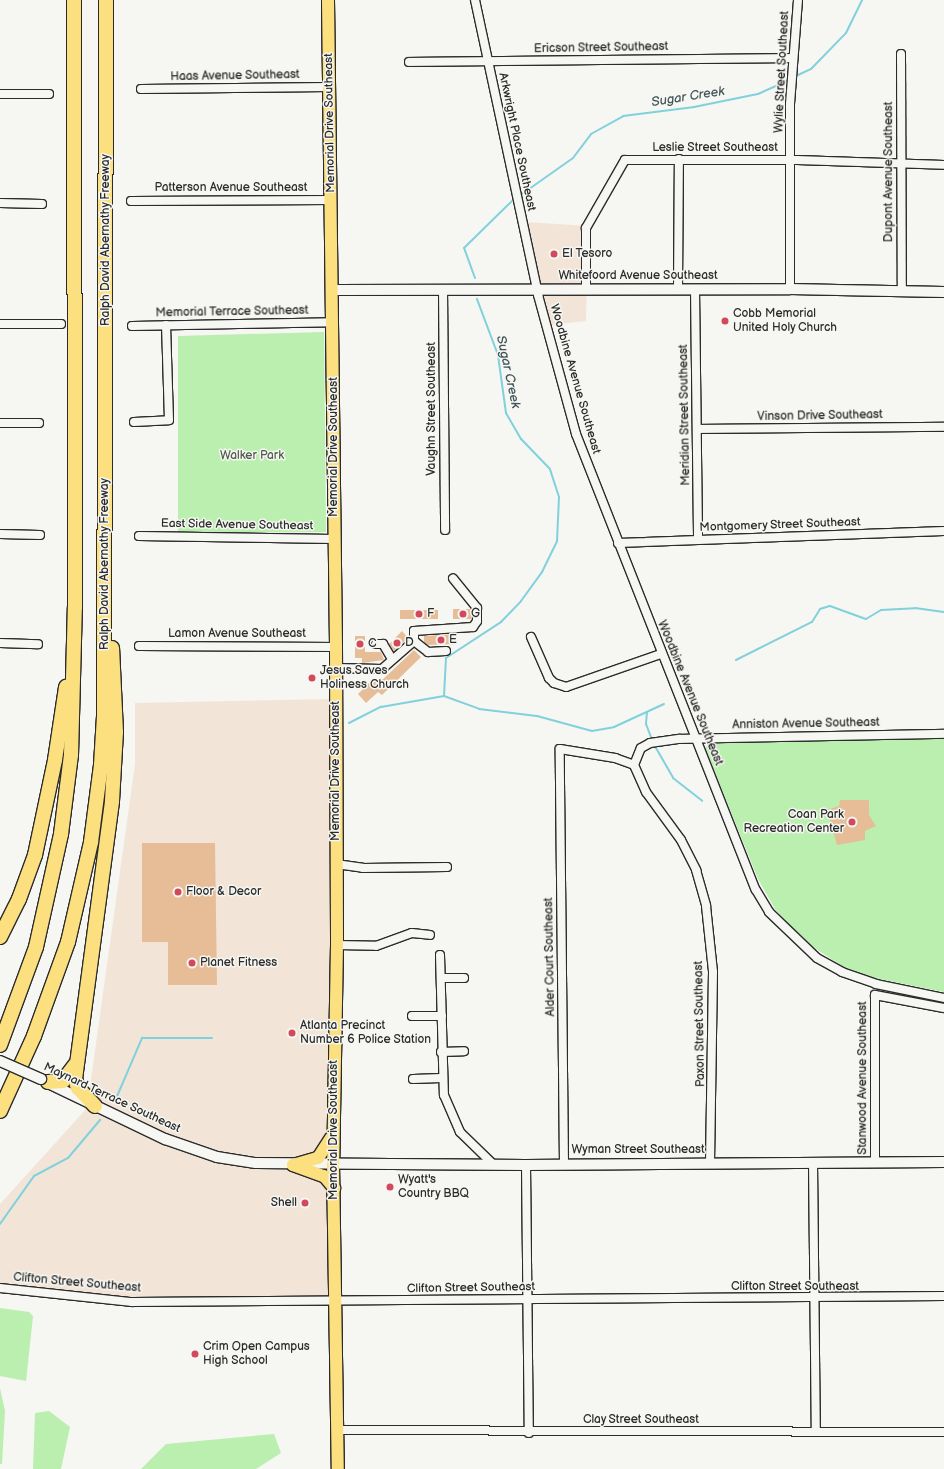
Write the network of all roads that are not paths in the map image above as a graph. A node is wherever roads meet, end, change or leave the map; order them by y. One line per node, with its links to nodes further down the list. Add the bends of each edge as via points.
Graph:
1 (74, 0): 51 (highway)
2 (106, 0): 49 (highway, Ralph David Abernathy Freeway)
3 (328, 0): 10 (main road, Memorial Drive Southeast)
4 (474, 0): 8 (street, Arkwright Place Southeast)
5 (798, 0): 7 (street, Wylie Street Southeast)
6 (901, 54): 16 (street, Dupont Avenue Southeast)
7 (793, 58): 8 (street, Ericson Street Southeast); 15 (street, Wylie Street Southeast)
8 (488, 61): 9 (street, Ericson Street Southeast); 24 (street, Arkwright Place Southeast)
9 (409, 62)
10 (329, 88): 11 (street, Haas Avenue Southeast); 18 (main road, Memorial Drive Southeast)
11 (141, 90)
12 (0, 94): 13 (street)
13 (49, 94)
14 (679, 159): 15 (street, Leslie Street Southeast); 22 (street, Leslie Street Southeast, via 625,160 586,228); 25 (street)
15 (791, 160): 16 (street, Leslie Street Southeast); 27 (street, Wylie Street Southeast)
16 (901, 162): 17 (street, Leslie Street Southeast); 29 (street, Dupont Avenue Southeast)
17 (944, 165)
18 (331, 200): 19 (street, Patterson Avenue Southeast); 28 (main road, Memorial Drive Southeast)
19 (131, 201)
20 (0, 203): 21 (street)
21 (42, 204)
22 (586, 288): 24 (street, Whitefoord Avenue Southeast); 25 (street, Whitefoord Avenue Southeast)
23 (443, 289): 24 (street, Whitefoord Avenue Southeast); 28 (street, Whitefoord Avenue Southeast); 41 (street, Vaughn Street Southeast)
24 (537, 289): 48 (street, Woodbine Avenue Southeast, via 576,434)
25 (678, 289): 26 (street, Whitefoord Avenue Southeast)
26 (695, 289): 27 (street, Whitefoord Avenue Southeast); 40 (street, Meridian Street Southeast)
27 (790, 289): 29 (street, Whitefoord Avenue Southeast)
28 (333, 290): 31 (main road, Memorial Drive Southeast)
29 (902, 290): 30 (street, Whitefoord Avenue Southeast)
30 (944, 292)
31 (333, 322): 34 (street, Memorial Terrace Southeast); 46 (main road, Memorial Drive Southeast)
32 (0, 324): 33 (street)
33 (61, 324)
34 (166, 325): 35 (street, Memorial Terrace Southeast); 36 (street, via 169,420)
35 (132, 326)
36 (134, 422)
37 (0, 423): 38 (street)
38 (40, 423)
39 (944, 427): 40 (street, Vinson Drive Southeast)
40 (697, 429): 47 (street, Meridian Street Southeast)
41 (445, 530)
42 (944, 531): 47 (street, Montgomery Street Southeast)
43 (0, 534): 44 (street)
44 (40, 535)
45 (139, 536): 46 (street, East Side Avenue Southeast)
46 (334, 538): 58 (main road, Memorial Drive Southeast)
47 (698, 540): 48 (street, Montgomery Street Southeast)
48 (618, 543): 60 (street, Woodbine Avenue Southeast)
49 (105, 547): 81 (highway, via 116,697 115,752 108,836); 87 (highway, Ralph David Abernathy Freeway, via 104,716 91,842 68,942 52,992)
50 (453, 578): 53 (street, via 477,608 478,621 467,628 414,631)
51 (75, 607): 69 (highway, via 61,724 42,828 27,881); 78 (highway, via 70,755 61,834 36,947)
52 (531, 637): 60 (street, via 549,678 554,683 566,687)
53 (414, 641): 59 (street, via 428,652); 61 (street)
54 (0, 643): 55 (street)
55 (38, 644)
56 (376, 644): 61 (street, via 383,644)
57 (139, 646): 58 (street, Lamon Avenue Southeast)
58 (336, 647): 62 (main road, Memorial Drive Southeast)
59 (446, 651)
60 (661, 654): 64 (street, Woodbine Avenue Southeast)
61 (392, 660): 62 (street, via 382,669)
62 (336, 668): 66 (main road, Memorial Drive Southeast)
63 (944, 734): 64 (street, Anniston Avenue Southeast)
64 (696, 738): 65 (street, Anniston Avenue Southeast, via 650,743 638,752); 74 (street, Woodbine Avenue Southeast, via 756,890 769,912 788,932 817,958 842,972 876,984)
65 (634, 766): 92 (street, Paxon Street Southeast, via 646,792 690,856 706,906 714,1005); 95 (street, Alder Court Southeast, via 608,757 560,749)
66 (336, 864): 67 (street, via 363,868); 70 (main road, Memorial Drive Southeast)
67 (447, 867)
68 (430, 935): 70 (street, via 412,933 376,946)
69 (0, 937)
70 (336, 945): 88 (main road, Memorial Drive Southeast)
71 (440, 955): 72 (street)
72 (441, 978): 73 (street); 77 (street)
73 (464, 978)
74 (944, 998)
75 (944, 1008): 90 (street, Stanwood Avenue Southeast, via 875,995)
76 (412, 1016): 77 (street)
77 (442, 1016): 80 (street)
78 (0, 1045)
79 (464, 1051): 80 (street)
80 (442, 1052): 83 (street)
81 (77, 1060): 85 (highway, via 63,1081); 86 (highway, via 75,1080 78,1088)
82 (0, 1061): 85 (street, Maynard Terrace Southeast, bridge)
83 (441, 1078): 84 (street); 94 (street, via 447,1107 457,1126)
84 (413, 1079)
85 (44, 1081): 86 (street, Maynard Terrace Southeast)
86 (95, 1106): 96 (street, Maynard Terrace Southeast, via 165,1138 217,1157)
87 (0, 1111)
88 (334, 1129): 93 (main road, Memorial Drive Southeast); 96 (main road, via 324,1154 311,1161)
89 (813, 1162): 90 (street, Wyman Street Southeast); 92 (street, Wyman Street Southeast); 102 (street)
90 (875, 1162): 91 (street, Wyman Street Southeast)
91 (944, 1162)
92 (710, 1163): 95 (street, Wyman Street Southeast)
93 (333, 1164): 94 (street, Wyman Street Southeast); 96 (street, Maynard Terrace Southeast); 98 (main road, Memorial Drive Southeast)
94 (493, 1164): 97 (street, Wyman Street Southeast)
95 (564, 1164): 97 (street, Wyman Street Southeast)
96 (292, 1165): 98 (main road, via 324,1176)
97 (526, 1165): 101 (street)
98 (334, 1188): 103 (main road, Memorial Drive Southeast)
99 (0, 1288): 103 (street, Clifton Street Southeast, via 132,1302)
100 (944, 1296): 102 (street, Clifton Street Southeast)
101 (528, 1299): 102 (street, Clifton Street Southeast); 103 (street, Clifton Street Southeast); 107 (street)
102 (816, 1300): 105 (street)
103 (335, 1302): 104 (main road, Memorial Drive Southeast)
104 (337, 1430): 107 (street, Clay Street Southeast); 108 (main road, Memorial Drive Southeast)
105 (816, 1432): 106 (street, Clay Street Southeast); 107 (street, Clay Street Southeast)
106 (944, 1432)
107 (529, 1433)
108 (338, 1469)

